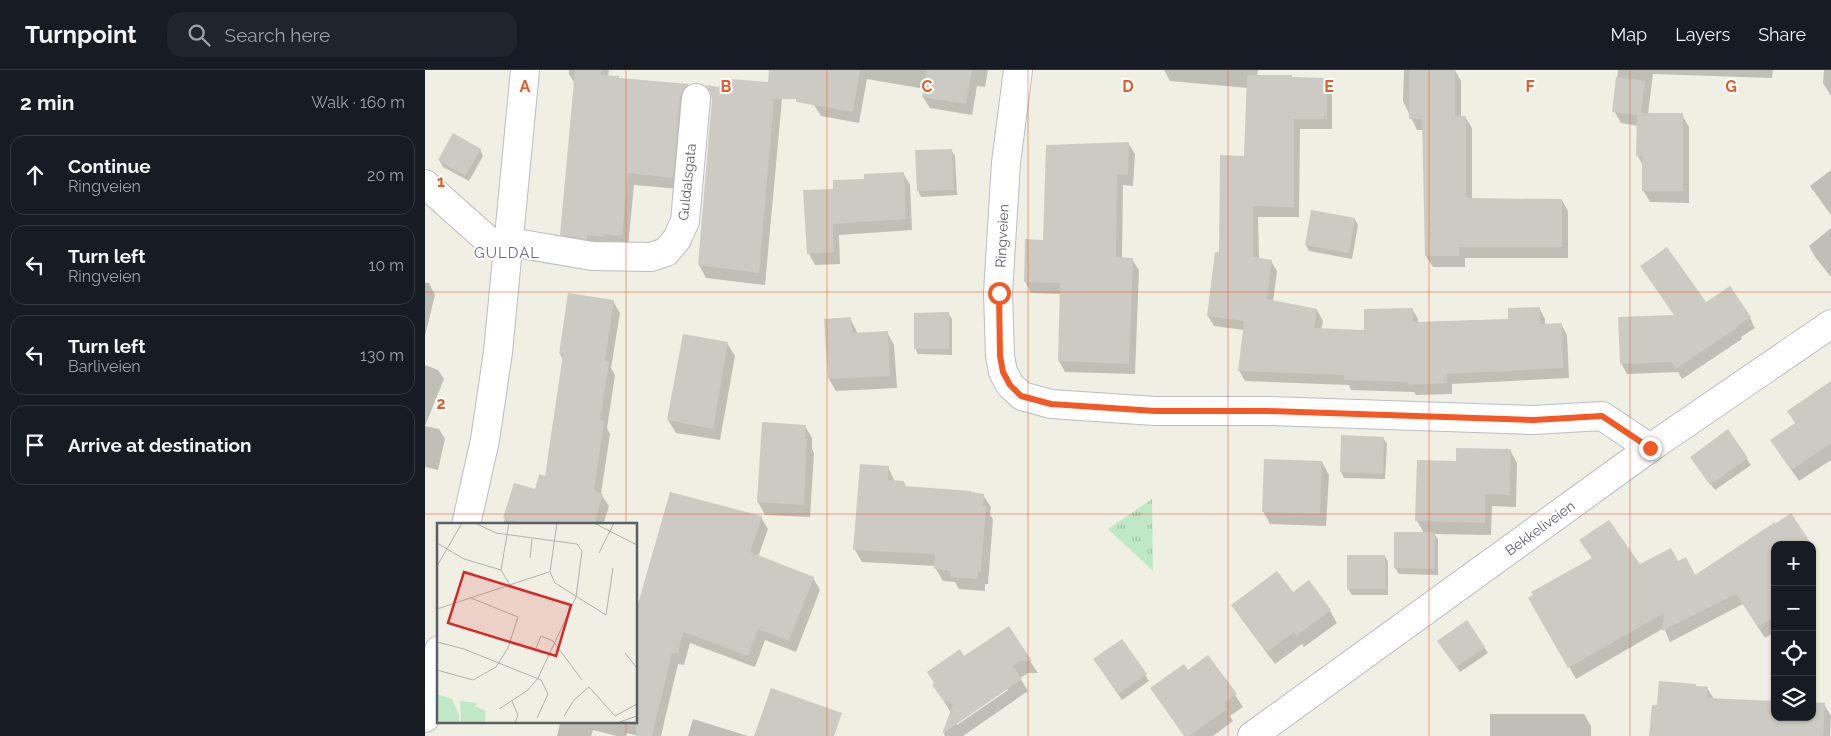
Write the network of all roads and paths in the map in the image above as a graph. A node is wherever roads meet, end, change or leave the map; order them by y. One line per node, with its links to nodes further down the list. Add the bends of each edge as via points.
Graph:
1 (525, 70): 5 (street)
2 (1018, 70): 7 (street, Ringveien, via 1006,162 999,293 1003,372 1021,396 1051,404 1155,411 1267,411 1534,420 1602,416)
3 (695, 98): 5 (street, Guldalsgata, via 685,221 677,239 666,252 651,257 592,256)
4 (425, 184): 5 (street, Guldalsgata, via 489,241)
5 (510, 244): 8 (street, via 485,440)
6 (1831, 324): 7 (street, Bekkeliveien)
7 (1650, 448): 11 (street, Bekkeliveien)
8 (466, 523)
9 (437, 660): 10 (street)
10 (425, 718)
11 (1252, 736)

